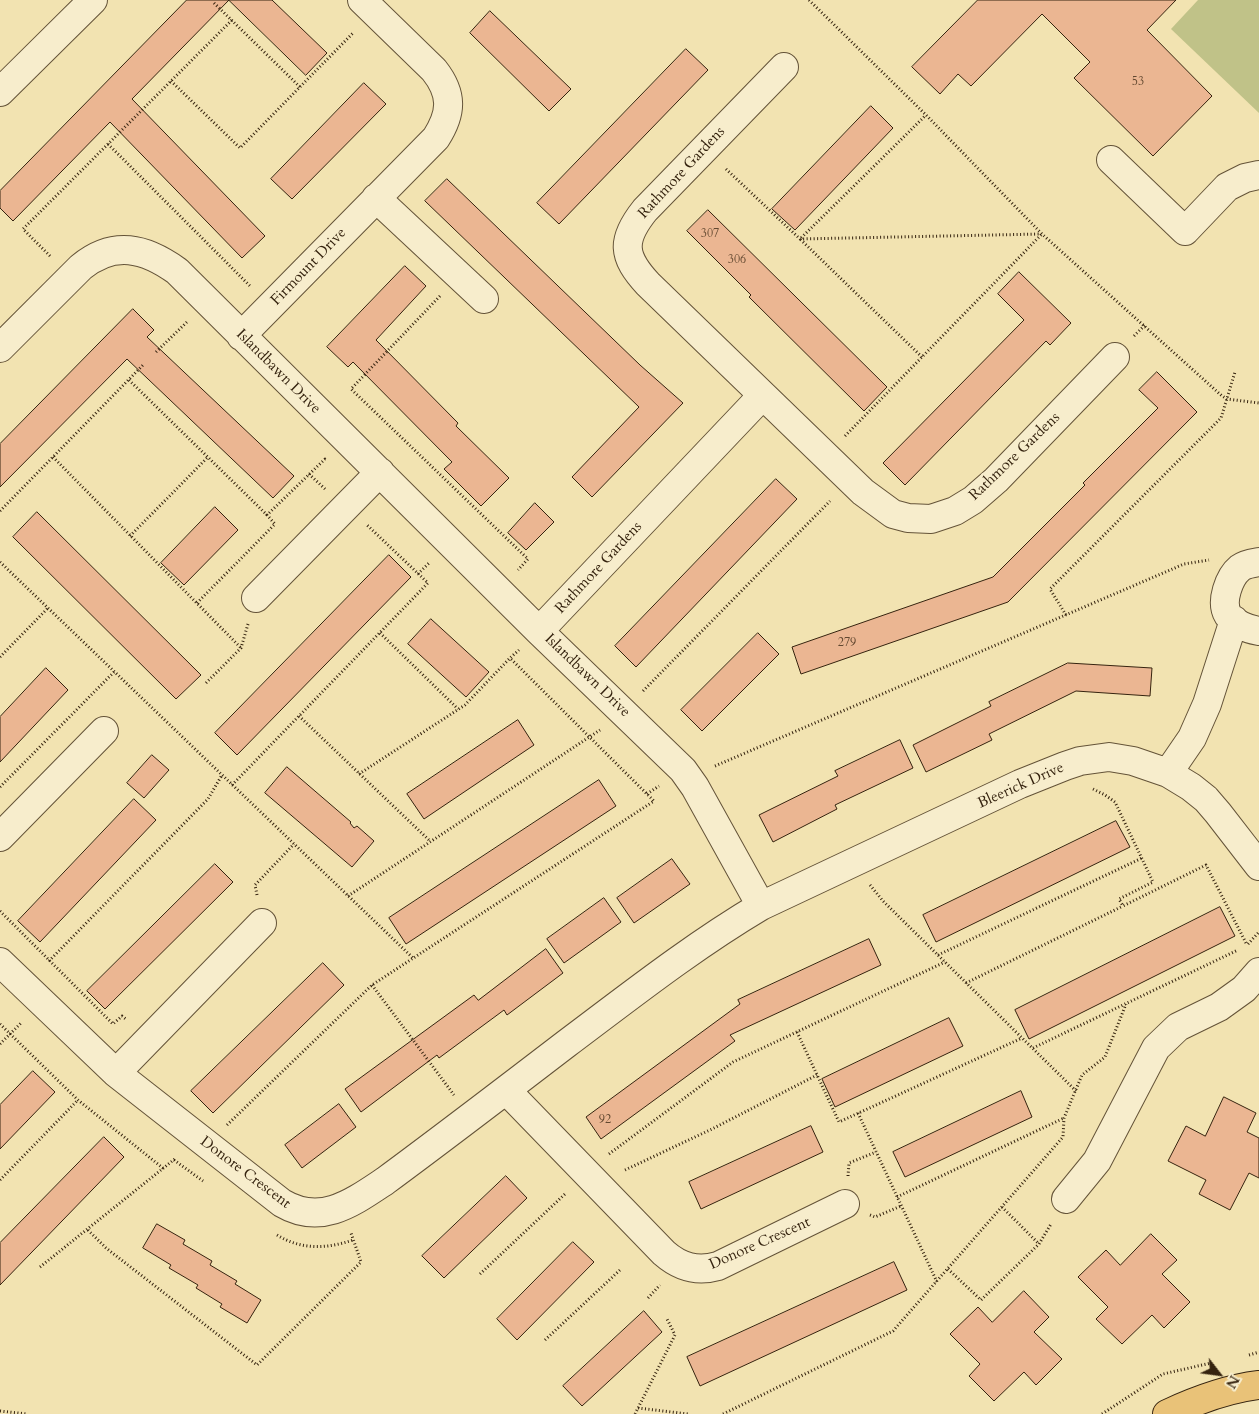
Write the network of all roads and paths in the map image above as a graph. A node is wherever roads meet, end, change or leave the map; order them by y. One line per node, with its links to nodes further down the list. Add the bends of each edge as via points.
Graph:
1 (93, 0): 7 (street)
2 (809, 0): 10 (path)
3 (214, 2): 5 (path)
4 (368, 6): 9 (path); 15 (street, Firmount Drive, via 434,70 449,101 446,121 436,138)
5 (232, 20): 8 (path); 9 (path)
6 (784, 67): 12 (street, Rathmore Gardens)
7 (5, 76)
8 (171, 81): 9 (path, via 240,148); 11 (path)
9 (300, 87)
10 (926, 115): 16 (path); 17 (path)
11 (108, 144): 18 (path, via 23,229 52,258); 22 (path)
12 (705, 149): 17 (path); 31 (street, Rathmore Gardens, via 638,220 629,239 628,253 632,266 648,284)
13 (1111, 160): 14 (street, via 1184,231 1228,187)
14 (1259, 175)
15 (376, 198): 19 (street); 22 (street, Firmount Drive)
16 (1042, 234): 17 (path); 26 (path); 32 (path)
17 (800, 239): 26 (path)
18 (47, 263)
19 (460, 276): 20 (street); 47 (path, via 351,389 528,559)
20 (484, 299)
21 (208, 301): 23 (street, Islandbawn Drive); 24 (street, Islandbawn Drive, via 177,271 160,260 139,251 101,254 80,267); 25 (path)
22 (270, 306): 23 (street, Firmount Drive)
23 (241, 336): 34 (street, Islandbawn Drive)
24 (0, 348)
25 (156, 352)
26 (922, 357): 35 (path)
27 (1115, 357): 39 (street, Rathmore Gardens, via 996,480 955,511 931,519 901,517 878,504)
28 (144, 364): 30 (path)
29 (1235, 372): 32 (path)
30 (129, 380): 36 (path); 37 (path)
31 (762, 396): 35 (street, Rathmore Gardens); 53 (street, Rathmore Gardens)
32 (1227, 399): 33 (path); 51 (path, via 1221,418 1050,589)
33 (1259, 403)
34 (352, 445): 38 (street, Islandbawn Drive); 42 (path, via 332,464 325,459)
35 (825, 456): 39 (street, Rathmore Gardens)
36 (208, 457): 42 (path); 43 (path)
37 (52, 458): 41 (path); 43 (path)
38 (380, 472): 40 (street); 47 (street, Islandbawn Drive)
39 (850, 481): 62 (path)
40 (347, 505): 48 (street); 55 (path, via 428,583)
41 (0, 511)
42 (267, 515): 49 (path, via 275,524)
43 (130, 536): 49 (path)
44 (1211, 560): 51 (path, via 1184,564)
45 (0, 562): 50 (path)
46 (1259, 562): 52 (street, via 1242,567 1234,575 1225,601 1226,609)
47 (498, 590): 53 (street, Islandbawn Drive)
48 (256, 598): 56 (path)
49 (197, 603): 56 (path)
50 (48, 608): 57 (path); 59 (path)
51 (1066, 615): 70 (path)
52 (1234, 620): 54 (street); 67 (street, via 1207,704 1192,738)
53 (540, 631): 58 (path); 62 (street, Islandbawn Drive)
54 (1259, 631)
55 (380, 633): 61 (path); 63 (path)
56 (241, 648): 60 (path)
57 (0, 657)
58 (510, 658): 61 (path); 65 (path)
59 (114, 672): 69 (path); 72 (path)
60 (206, 683)
61 (458, 710): 68 (path)
62 (624, 711): 65 (path); 70 (street, Islandbawn Drive)
63 (299, 716): 68 (path); 71 (path)
64 (104, 731): 73 (street)
65 (590, 738): 74 (path); 87 (path, via 654,801)
66 (1065, 766): 67 (street, Bleerick Drive, via 1109,757); 76 (path, via 1086,785 1115,802); 77 (street, Bleerick Drive)
67 (1168, 773): 78 (street, Bleerick Drive, via 1206,799)
68 (359, 774): 74 (path)
69 (222, 775): 71 (path); 88 (path, via 208,799)
70 (689, 778): 80 (street, Islandbawn Drive)
71 (232, 785): 75 (path)
72 (0, 787)
73 (0, 837)
74 (430, 841): 79 (path)
75 (294, 844): 79 (path); 83 (path, via 254,885)
76 (1142, 858): 81 (path, via 1153,882 1119,899); 86 (path)
77 (852, 863): 80 (street, Bleerick Drive); 86 (path, via 883,901)
78 (1259, 866)
79 (348, 896): 87 (path)
80 (761, 906): 104 (street, Donore Crescent, via 705,941)
81 (1123, 906): 85 (path, via 1206,865); 92 (path)
82 (0, 911): 88 (path)
83 (262, 923): 99 (street)
84 (1259, 932): 85 (path)
85 (1247, 945): 94 (path)
86 (938, 955): 90 (path)
87 (413, 958): 93 (path)
88 (50, 961): 99 (path, via 113,1024 122,1016)
89 (0, 962): 102 (street, Donore Crescent)
90 (945, 962): 92 (path); 96 (path)
91 (1259, 972): 115 (street, via 1244,989 1219,1007 1178,1027 1156,1048 1097,1161)
92 (966, 982): 98 (path)
93 (372, 985): 108 (path); 110 (path)
94 (1126, 1004): 101 (path); 105 (path, via 1106,1057 1082,1075)
95 (0, 1024): 97 (path)
96 (797, 1032): 103 (path); 112 (path, via 734,1062 604,1158)
97 (10, 1034): 100 (path); 106 (path)
98 (1022, 1038): 101 (path); 107 (path)
99 (147, 1041): 102 (street)
100 (0, 1044)
101 (1033, 1048): 105 (path)
102 (116, 1074): 110 (street, Donore Crescent)
103 (817, 1075): 107 (path, via 839,1122); 112 (path, via 712,1129)
104 (506, 1090): 108 (street, Donore Crescent); 112 (street, Donore Crescent)
105 (1076, 1091): 109 (path)
106 (78, 1100): 113 (path); 119 (path, via 164,1169)
107 (858, 1113): 111 (path)
108 (470, 1117): 117 (street, Donore Crescent, via 385,1181)
109 (1064, 1118): 114 (path); 118 (path, via 1063,1137)
110 (207, 1144): 117 (street, Donore Crescent, via 295,1210 310,1214)
111 (876, 1152): 114 (path); 116 (path, via 849,1163)
112 (592, 1179): 116 (street, Donore Crescent, via 671,1258 700,1269 718,1266); 124 (path)
113 (0, 1180)
114 (897, 1197): 125 (path)
115 (1066, 1199): 120 (path)
116 (845, 1204)
117 (341, 1207): 119 (path, via 361,1262 257,1365 106,1248)
118 (1002, 1207): 120 (path); 122 (path)
119 (88, 1230): 121 (path)
120 (1040, 1244): 122 (path, via 981,1300)
121 (40, 1267)
122 (948, 1269): 125 (path)
123 (620, 1270): 127 (path)
124 (480, 1274)
125 (937, 1282): 134 (path, via 893,1332)
126 (667, 1319): 129 (path, via 675,1336)
127 (545, 1340)
128 (1259, 1386): 135 (main road, via 1201,1398)
129 (638, 1408): 132 (path); 133 (path)
130 (0, 1410): 131 (path)
131 (27, 1414)
132 (635, 1414)
133 (688, 1414)
134 (723, 1414)
135 (1167, 1414)

